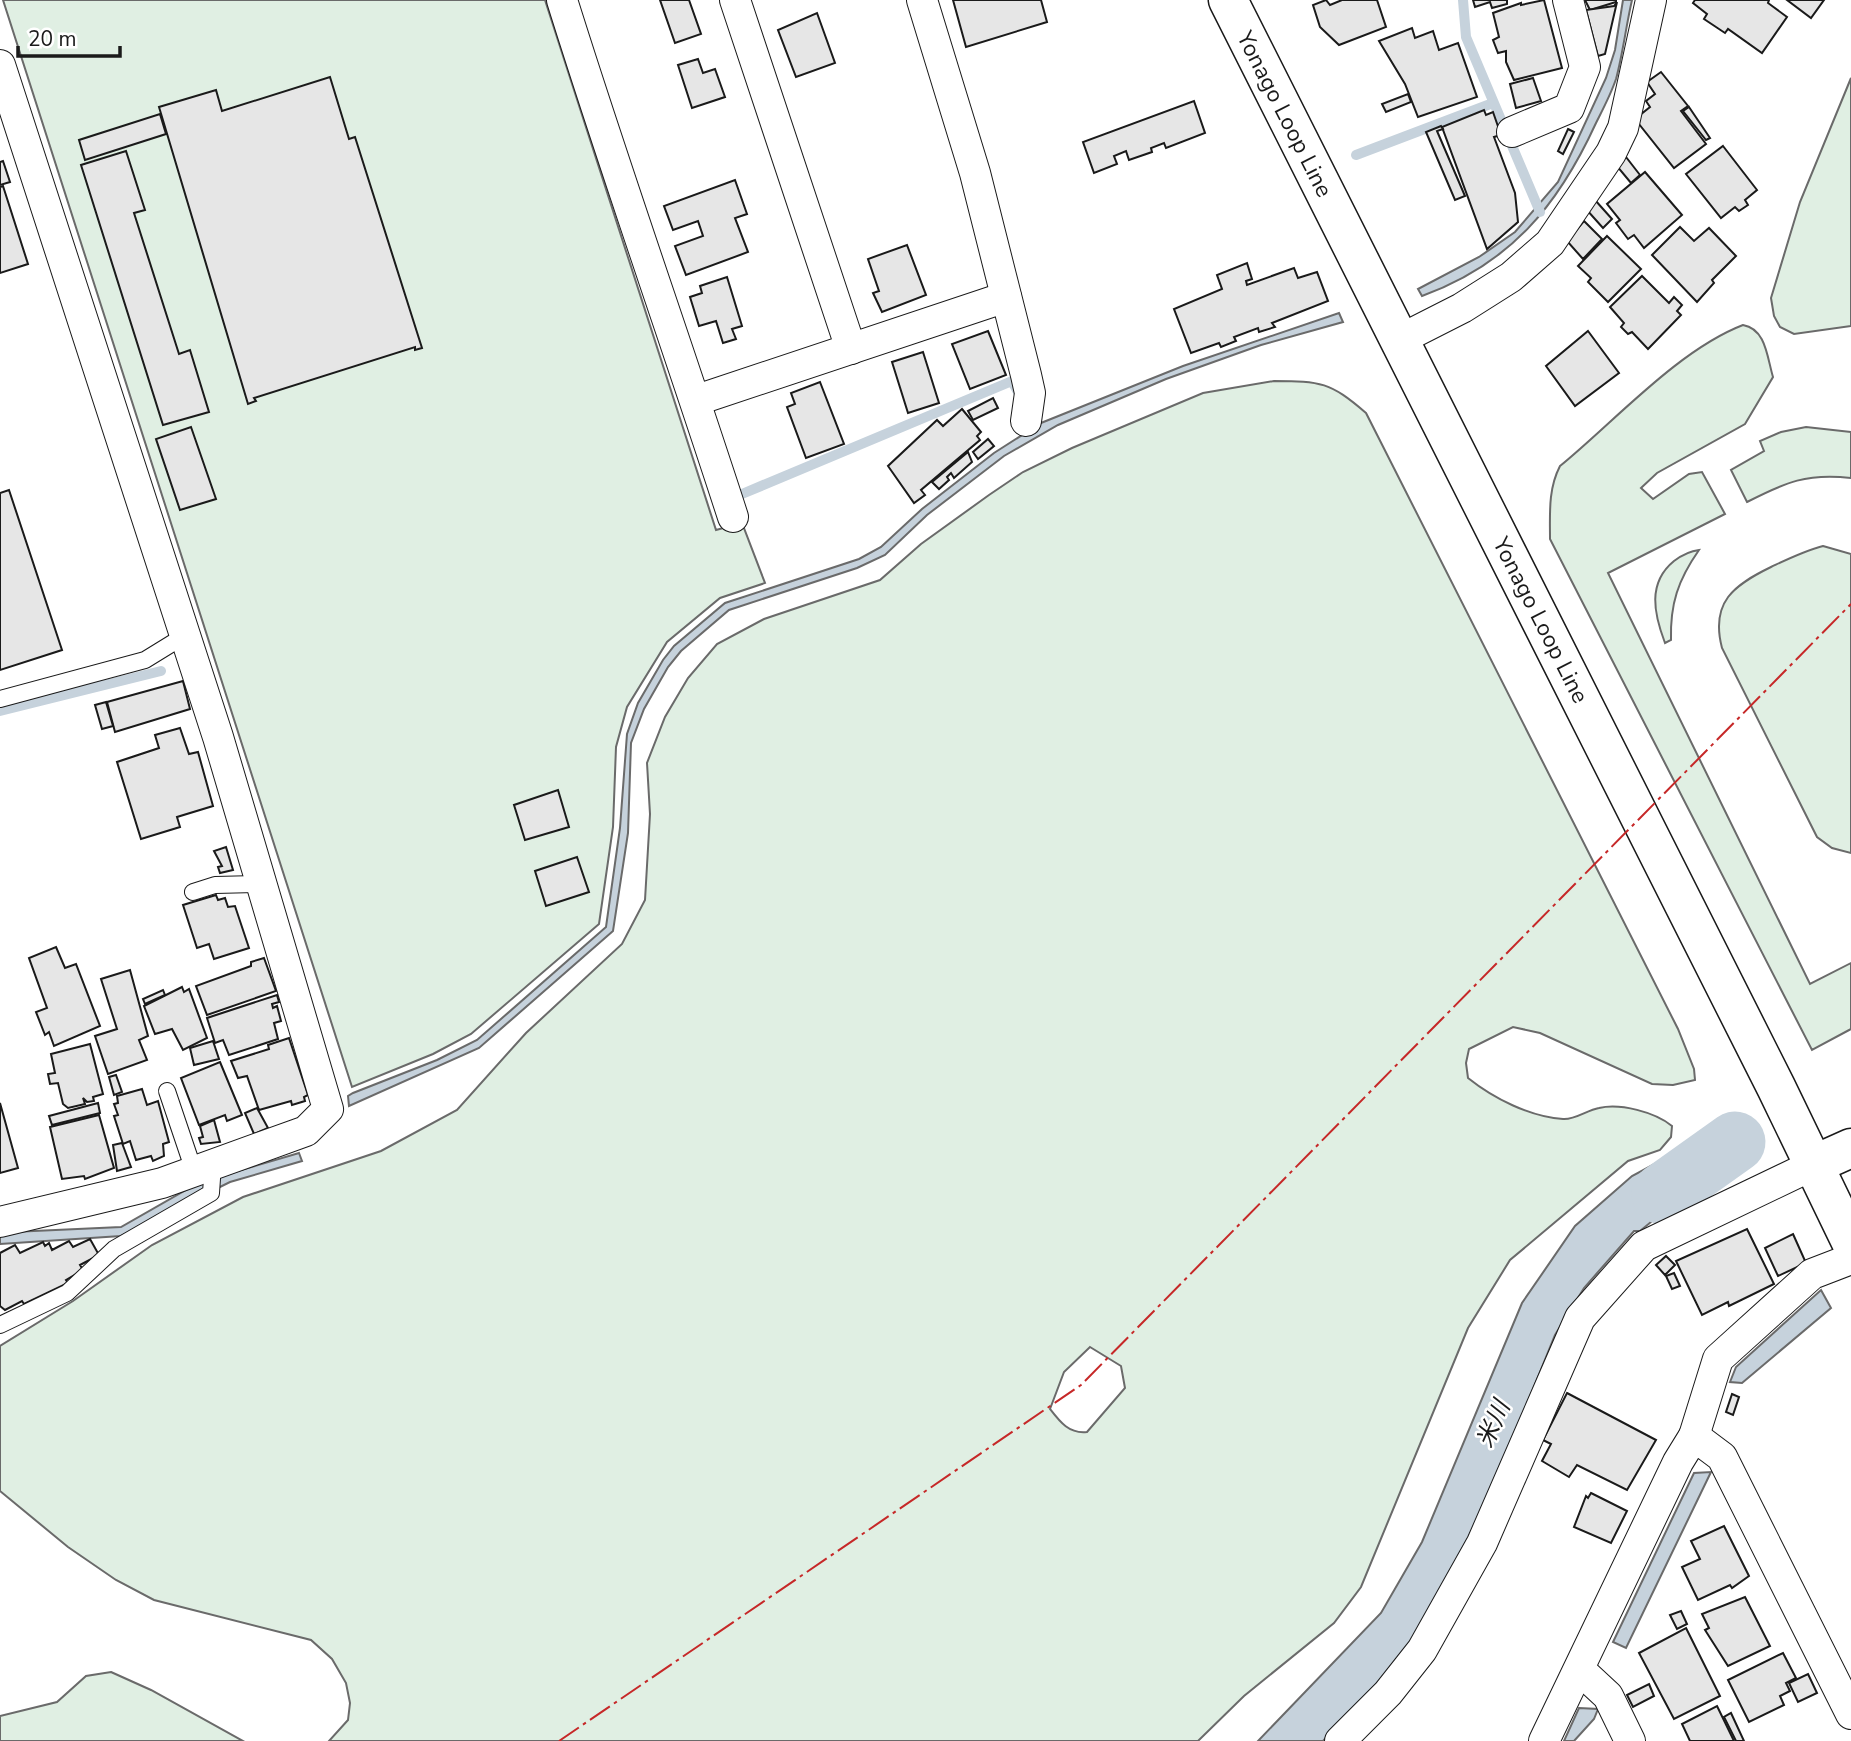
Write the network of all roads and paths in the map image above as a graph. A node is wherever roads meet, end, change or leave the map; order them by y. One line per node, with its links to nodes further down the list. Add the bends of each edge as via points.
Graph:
1 (562, 0): 12 (street, via 633,225)
2 (735, 0): 11 (street)
3 (922, 0): 9 (street, via 975,173)
4 (1228, 0): 10 (main road, Yonago Loop Line)
5 (1569, 0): 8 (street, via 1586,67 1569,108)
6 (1651, 0): 10 (street, via 1623,128 1550,243 1511,277)
7 (0, 65): 15 (street)
8 (1512, 132)
9 (1006, 297): 11 (street); 13 (street, via 1030,393)
10 (1399, 340): 21 (main road, Yonago Loop Line)
11 (850, 349): 12 (street)
12 (697, 400): 14 (street)
13 (1026, 421)
14 (733, 517)
15 (184, 636): 16 (lane, via 145,660); 17 (street)
16 (0, 699)
17 (261, 884): 18 (lane, via 215,885); 22 (street, via 328,1109 306,1131)
18 (193, 892)
19 (167, 1091): 22 (lane)
20 (1851, 1148): 21 (main road)
21 (1813, 1165): 24 (main road, Yonago Loop Line); 30 (street, via 1644,1246 1580,1318 1482,1543 1429,1638 1388,1693)
22 (203, 1168): 23 (street, via 162,1183); 26 (lane, via 211,1194 114,1249 67,1293)
23 (0, 1222)
24 (1851, 1242)
25 (1851, 1259): 27 (street, via 1812,1274 1718,1359)
26 (0, 1325)
27 (1694, 1436): 28 (street); 29 (street, via 1722,1457)
28 (1580, 1670): 31 (street); 32 (street, via 1608,1696)
29 (1851, 1714)
30 (1340, 1741)
31 (1544, 1741)
32 (1630, 1741)

